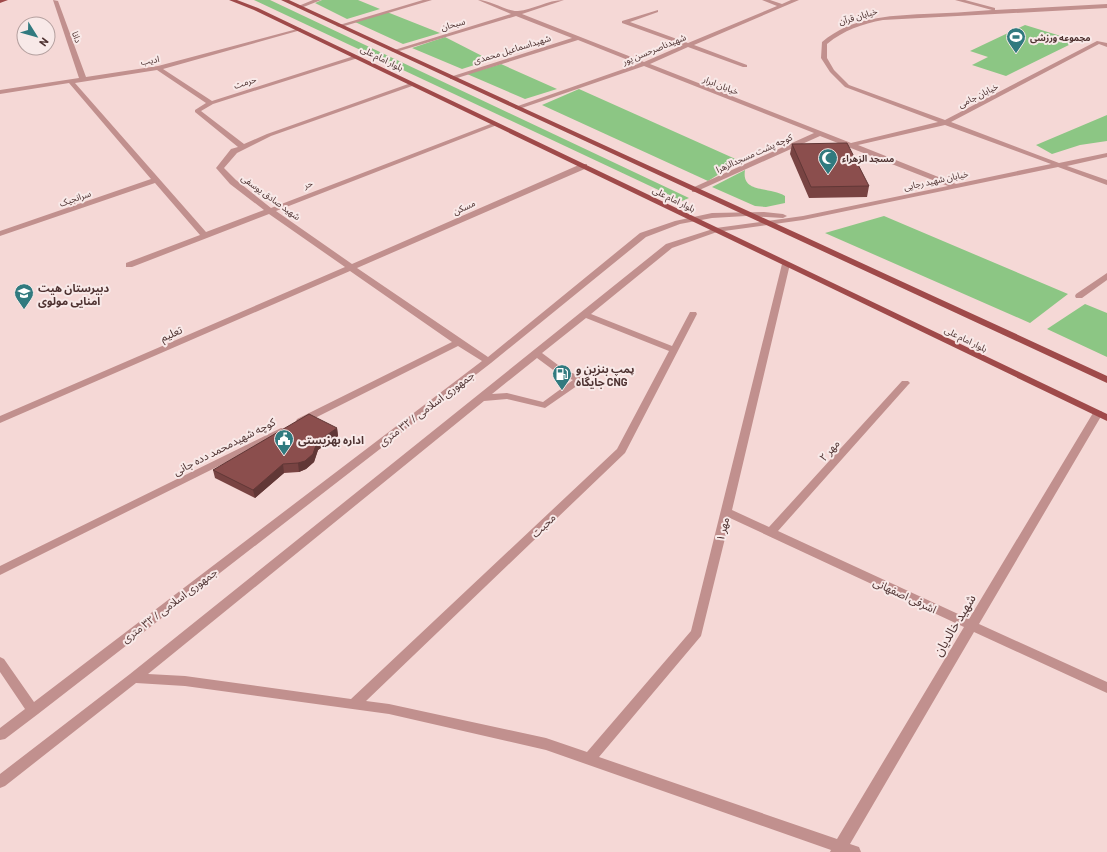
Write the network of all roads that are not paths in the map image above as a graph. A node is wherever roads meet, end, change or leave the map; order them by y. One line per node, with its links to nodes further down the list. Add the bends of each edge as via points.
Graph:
1 (5, 0): 12 (main road)
2 (232, 0): 21 (main road, بلوار امام علی)
3 (284, 0): 16 (main road, بلوار امام علی)
4 (318, 0): 16 (street)
5 (429, 0): 20 (street)
6 (481, 0): 19 (street, خیابان ابرار)
7 (561, 0): 19 (street, سبحان)
8 (765, 0): 15 (street)
9 (796, 0): 15 (street, شهیدناصرحسن پور)
10 (958, 0): 18 (street)
11 (1096, 0): 14 (street)
12 (0, 1)
13 (55, 1): 33 (street, دانا)
14 (1107, 5): 18 (street, خیابان قرآن)
15 (782, 6): 25 (street, شهیدناصرحسن پور)
16 (299, 7): 20 (main road, بلوار امام علی)
17 (656, 11): 25 (street, via 624,22)
18 (1001, 12): 39 (street, خیابان قرآن, via 883,18 837,31 824,43 824,58 847,86)
19 (517, 14): 22 (street, خیابان ابرار); 27 (street, سبحان)
20 (340, 26): 27 (main road, بلوار امام علی)
21 (299, 29): 28 (main road, بلوار امام علی); 31 (street, ادیب)
22 (578, 38): 29 (street, خیابان ابرار); 32 (street, شهیداسماعیل محمدی)
23 (1107, 38): 24 (street, خیابان جامی)
24 (1099, 42): 26 (street); 39 (street, خیابان جامی)
25 (690, 45): 29 (street, شهیدناصرحسن پور); 30 (street)
26 (1107, 45)
27 (394, 51): 32 (main road, بلوار امام علی)
28 (356, 57): 35 (main road, بلوار امام علی); 37 (street, حرمت)
29 (644, 64): 38 (street, شهیدناصرحسن پور); 41 (street, خیابان ابرار)
30 (745, 66)
31 (158, 68): 33 (street, ادیب); 37 (street)
32 (452, 78): 38 (main road, بلوار امام علی)
33 (83, 79): 34 (street, ادیب)
34 (70, 81): 36 (street, ادیب); 47 (street)
35 (413, 84): 40 (main road, بلوار امام علی); 43 (street, شهید صادق یوسفی, via 269,135)
36 (0, 92)
37 (210, 103): 43 (street, via 197,111)
38 (517, 108): 50 (main road, بلوار امام علی)
39 (944, 123): 42 (street, خیابان جامی); 45 (street, خیابان قرآن)
40 (495, 124): 46 (main road, بلوار امام علی); 51 (street, حر)
41 (820, 133): 42 (street, خیابان ابرار); 50 (street, کوچه پشت مسجدالزهرا)
42 (850, 145): 49 (street, خیابان ابرار)
43 (243, 147): 51 (street, شهید صادق یوسفی, via 234,152 220,168 233,182)
44 (1107, 155): 45 (street, خیابان شهید رجایی)
45 (1058, 165): 48 (street, خیابان قرآن); 49 (street, خیابان شهید رجایی)
46 (584, 166): 53 (main road, بلوار امام علی); 61 (street, مسکن)
47 (156, 180): 57 (street, سرانجیک); 58 (street)
48 (1107, 183)
49 (955, 186): 54 (street, خیابان شهید رجایی)
50 (695, 190): 52 (main road, بلوار امام علی)
51 (269, 210): 58 (street, حر); 61 (street, شهید صادق یوسفی)
52 (747, 212): 53 (street, جمهوری اسلامی / ۳۲ متری); 54 (street, جمهوری اسلامی / ۳۲ متری); 55 (main road, بلوار امام علی)
53 (691, 218): 56 (main road, بلوار امام علی); 69 (street, جمهوری اسلامی / ۳۲ متری, via 665,225 643,235)
54 (803, 218): 55 (street, خیابان شهید رجایی)
55 (768, 222): 56 (street, خیابان شهید رجایی); 70 (main road, بلوار امام علی)
56 (716, 230): 59 (main road, بلوار امام علی); 64 (street, via 669,246)
57 (0, 234)
58 (204, 236): 60 (street, حر)
59 (786, 264): 73 (main road, بلوار امام علی); 75 (street, مهر ۱)
60 (129, 265)
61 (352, 267): 66 (street, شهید صادق یوسفی); 74 (street, تعلیم)
62 (1107, 276): 63 (street)
63 (1080, 296)
64 (584, 314): 67 (street); 68 (street)
65 (693, 314): 67 (street, محبت)
66 (458, 342): 69 (street, شهید صادق یوسفی); 77 (street, کوچه شهیدمحمد دده جانی)
67 (674, 350): 82 (street, محبت, via 621,451)
68 (536, 353): 72 (street); 72 (street, via 563,373 581,379 545,405 507,396)
69 (488, 361): 83 (street, جمهوری اسلامی / ۳۲ متری)
70 (1107, 380)
71 (905, 383): 76 (street, مهر ۲)
72 (481, 398): 80 (street)
73 (1102, 416): 78 (street, شهید خالدیان)
74 (0, 420)
75 (726, 512): 76 (street, اشرفی اصفهانی); 85 (street, مهر ۱, via 697,633)
76 (770, 533): 78 (street, اشرفی اصفهانی)
77 (0, 571)
78 (972, 626): 81 (street, اشرفی اصفهانی); 87 (street, شهید خالدیان)
79 (0, 662): 83 (street)
80 (134, 678): 82 (street, via 185,681); 86 (street)
81 (1107, 688)
82 (353, 705): 85 (street, via 389,709 538,743)
83 (33, 710): 84 (street, جمهوری اسلامی / ۳۲ متری)
84 (0, 735)
85 (589, 759): 87 (street)
86 (0, 782)
87 (839, 849): 88 (street)
88 (854, 852)

